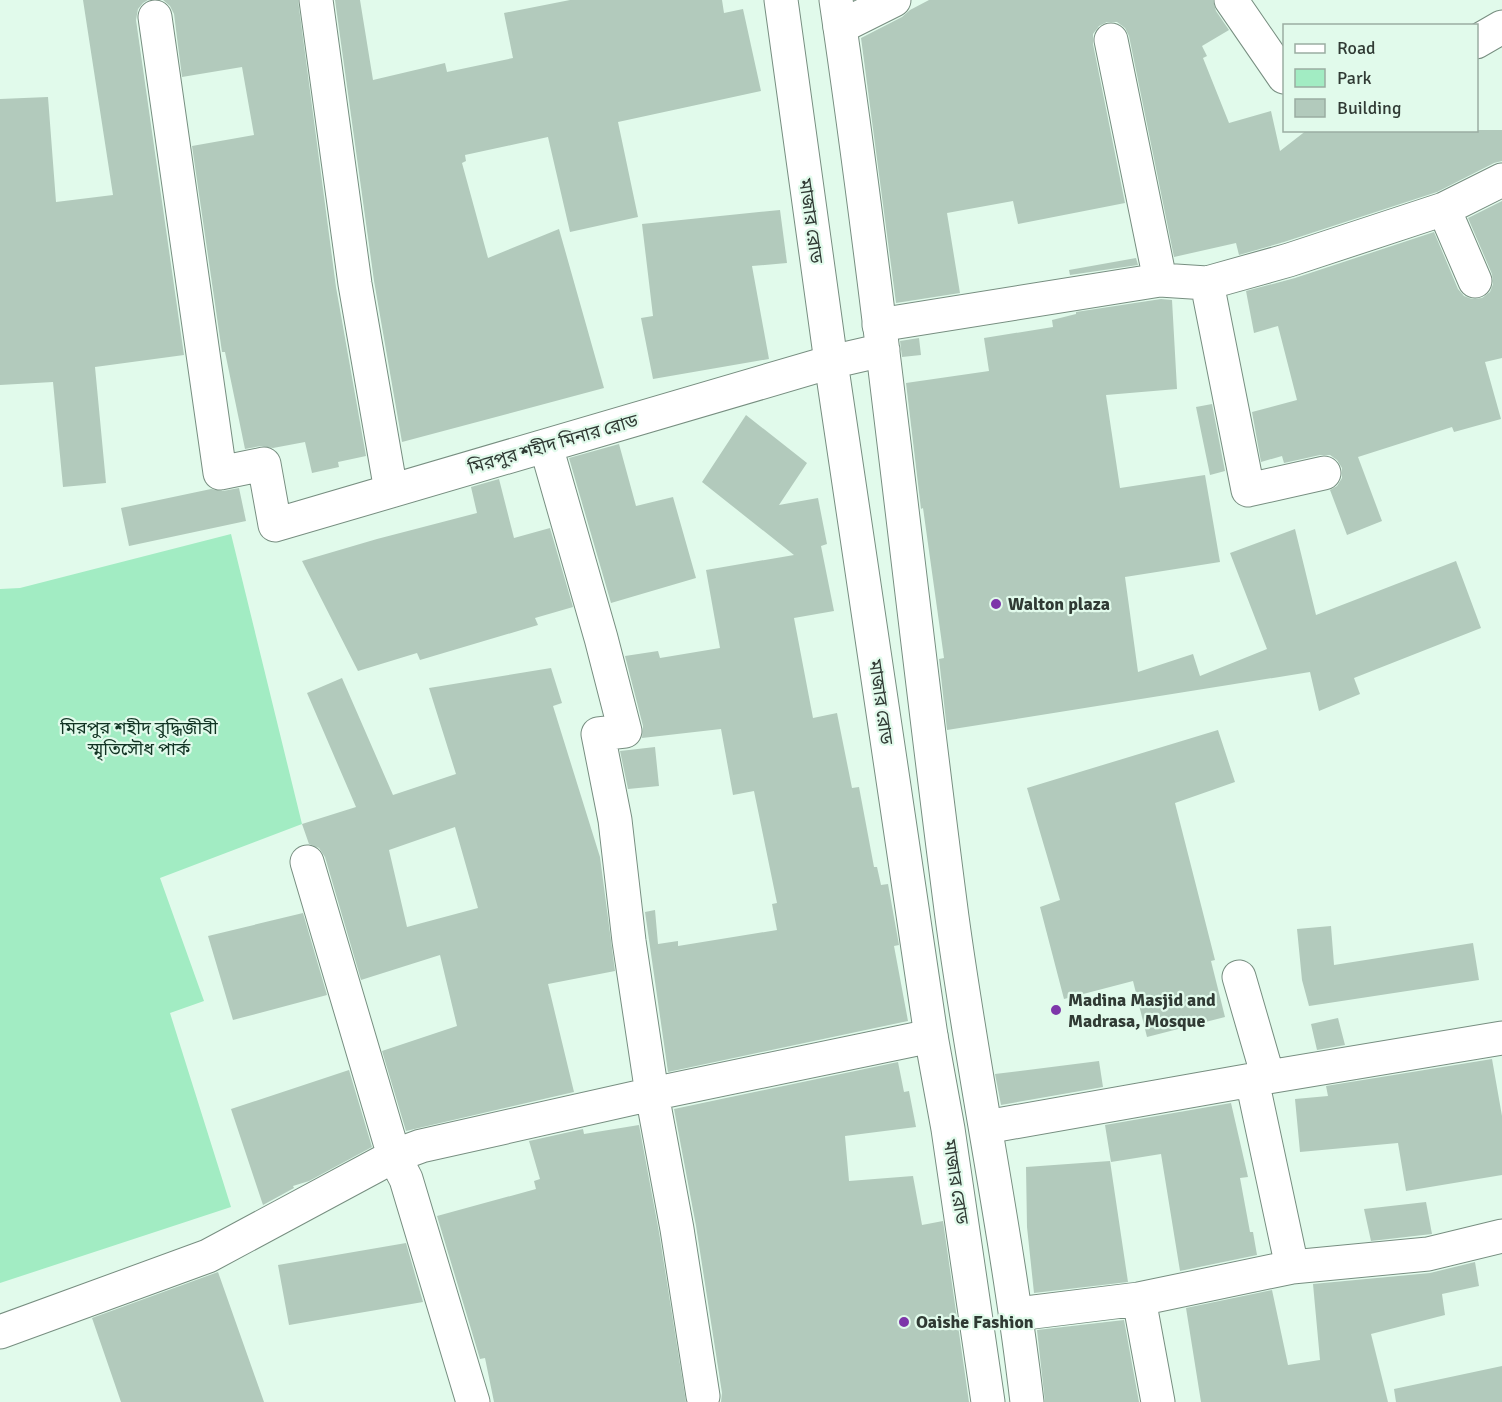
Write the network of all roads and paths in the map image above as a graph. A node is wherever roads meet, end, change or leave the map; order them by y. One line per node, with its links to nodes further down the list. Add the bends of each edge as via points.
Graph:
1 (316, 0): 20 (street, via 355,284)
2 (781, 0): 17 (street, মাজার রোড)
3 (894, 0): 5 (street)
4 (1231, 0): 10 (street)
5 (838, 14): 16 (street)
6 (155, 17): 20 (street, মিরপুর শহীদ মিনার রোড, via 220,473 264,464 274,525)
7 (1502, 27): 9 (street)
8 (1111, 40): 13 (street)
9 (1478, 41)
10 (1283, 76)
11 (1502, 180): 12 (street, মিরপুর শহীদ মিনার রোড)
12 (1444, 209): 14 (street); 15 (street, মিরপুর শহীদ মিনার রোড)
13 (1160, 280): 15 (street, মিরপুর শহীদ মিনার রোড); 16 (street, মিরপুর শহীদ মিনার রোড)
14 (1475, 281)
15 (1207, 283): 19 (street, via 1248,490)
16 (881, 338): 17 (street, মিরপুর শহীদ মিনার রোড); 27 (street, via 953,921)
17 (831, 362): 18 (street, মিরপুর শহীদ মিনার রোড); 23 (street, মাজার রোড)
18 (546, 446): 20 (street, মিরপুর শহীদ মিনার রোড); 26 (street, via 625,731 598,734 615,820 628,941)
19 (1324, 473)
20 (391, 491)
21 (307, 862): 28 (street)
22 (1239, 977): 25 (street)
23 (931, 1036): 26 (street); 36 (street, মাজার রোড)
24 (1502, 1038): 25 (street)
25 (1260, 1079): 27 (street); 30 (street)
26 (652, 1094): 28 (street, via 422,1146); 34 (street)
27 (986, 1127): 32 (street)
28 (394, 1156): 33 (street, via 208,1256); 35 (street, via 406,1179)
29 (1502, 1236): 30 (street, via 1428,1254)
30 (1292, 1267): 31 (street)
31 (1139, 1299): 32 (street); 38 (street)
32 (1017, 1314): 37 (street)
33 (0, 1332)
34 (703, 1396)
35 (473, 1402)
36 (988, 1402)
37 (1027, 1402)
38 (1158, 1402)

